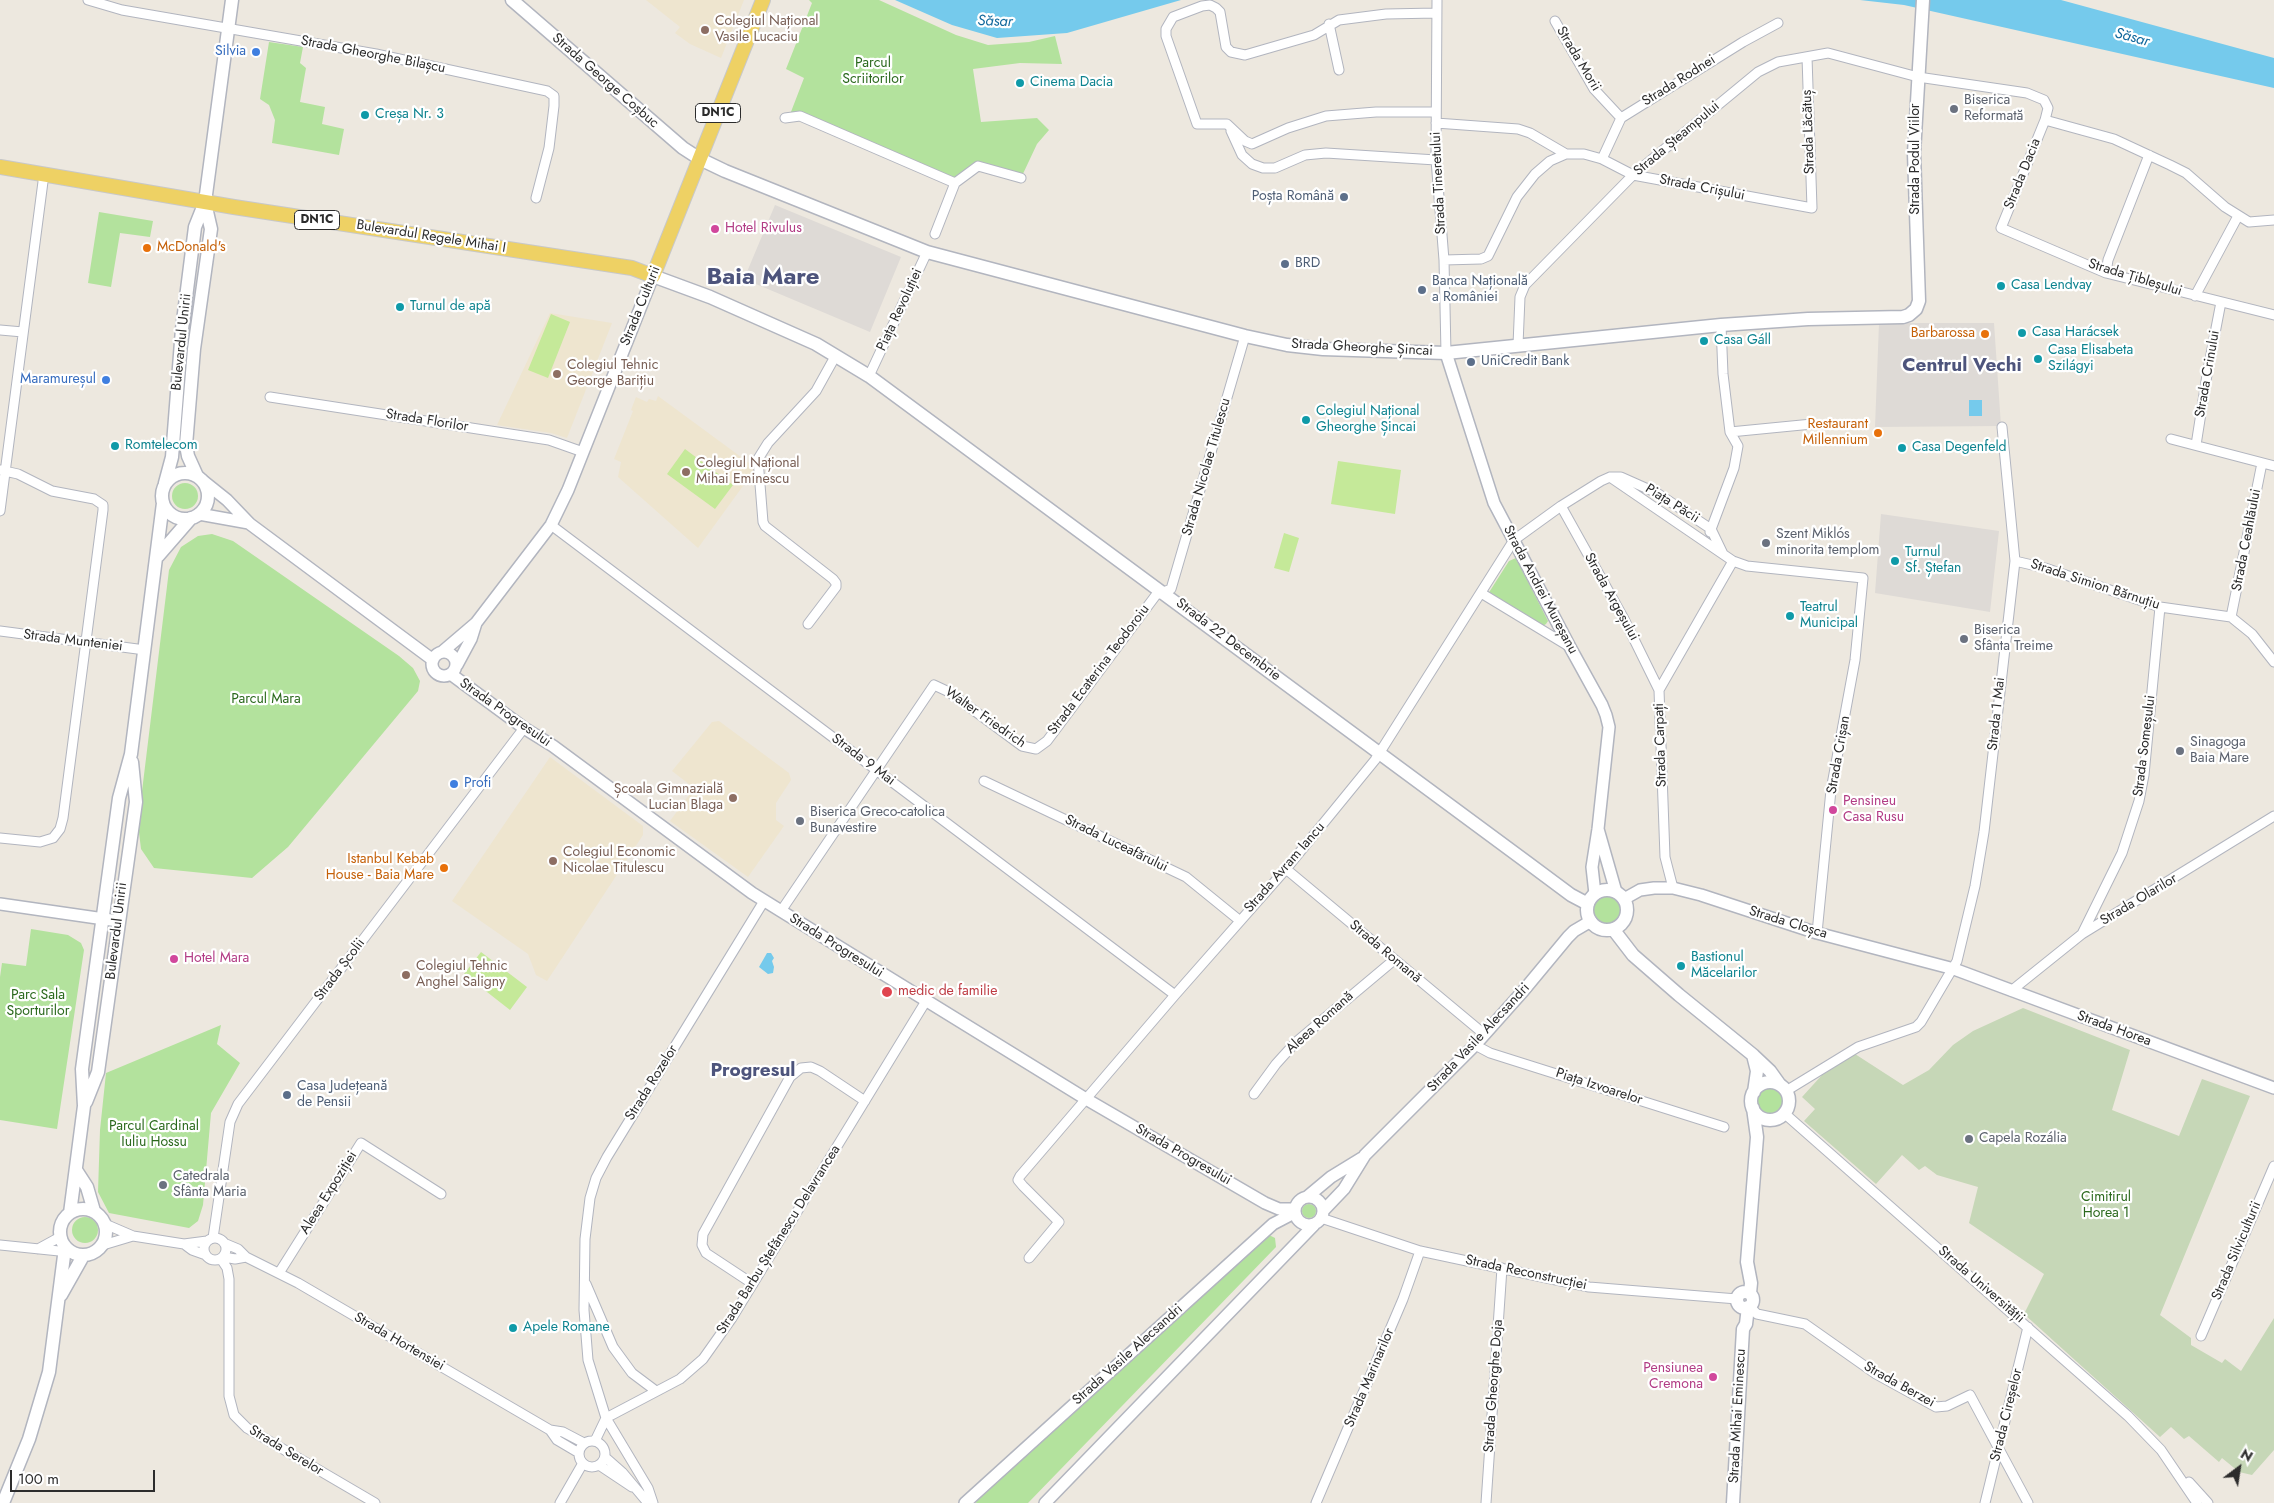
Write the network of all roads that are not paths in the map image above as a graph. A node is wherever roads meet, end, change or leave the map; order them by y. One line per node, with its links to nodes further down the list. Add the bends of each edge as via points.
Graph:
1 (88, 0): 11 (street, Strada Gheorghe Bilașcu, via 122,10)
2 (232, 0): 11 (main road, Bulevardul Unirii)
3 (512, 0): 23 (main road, Strada George Coșbuc, via 683,148)
4 (763, 0): 23 (main road, Strada Culturii / DN1C)
5 (1437, 0): 7 (street, Strada Tineretului)
6 (1924, 6): 14 (main road, Strada Podul Viilor)
7 (1436, 13): 10 (street, via 1386,14); 15 (street, Strada Tineretului)
8 (1555, 21): 17 (street, Strada Morii, via 1594,89)
9 (1778, 23): 17 (street, Strada Rodnei)
10 (1329, 24): 13 (street); 20 (street, via 1314,35 1239,54 1226,48 1220,12 1216,8 1202,6 1173,17 1166,36 1197,124)
11 (228, 29): 31 (street, Strada Gheorghe Bilașcu, via 376,54 547,91 554,96 554,106 549,148); 32 (main road, Bulevardul Unirii)
12 (1807, 57): 14 (street, Strada Șteampului, via 1828,53); 28 (street, Strada Șteampului, via 1778,62 1758,72); 33 (street, Strada Lăcătuș)
13 (1339, 70)
14 (1918, 77): 18 (street, Strada Șteampului, via 2037,96 2048,108); 44 (main road, Strada Podul Viilor, via 1914,153 1919,301)
15 (1436, 112): 19 (street, Strada Tineretului); 20 (street, via 1326,116 1252,144)
16 (785, 118): 30 (street, via 800,116)
17 (1621, 118): 24 (street)
18 (2045, 120): 22 (street, via 2106,136); 36 (street, Strada Dacia)
19 (1436, 123): 21 (street, via 1518,129); 25 (street, Strada Tineretului)
20 (1227, 124): 25 (street, via 1242,155 1263,168 1275,168 1305,155 1326,153)
21 (1566, 154): 24 (street, Strada Crișului); 39 (street, via 1550,161 1535,174 1517,197 1488,256)
22 (2149, 155): 34 (street, via 2186,173); 40 (street, via 2108,260)
23 (700, 159): 38 (main road, Piața Revoluției); 41 (main road, Strada Culturii / DN1C)
24 (1602, 159): 28 (street, Strada Crișului)
25 (1436, 160): 39 (street, Strada Tineretului)
26 (0, 167): 27 (main road, Bulevardul Regele Mihai I / DN1C)
27 (44, 174): 32 (main road, Bulevardul Regele Mihai I / DN1C); 48 (street)
28 (1633, 175): 33 (street, Strada Crișului); 50 (street, Strada Șteampului, via 1525,285 1520,297)
29 (1021, 178): 30 (street, via 978,166)
30 (955, 183): 37 (street)
31 (536, 198)
32 (205, 202): 41 (main road, Bulevardul Regele Mihai I / DN1C, via 632,268); 65 (main road, Bulevardul Unirii, via 211,229 194,349 188,434 188,456); 67 (main road, Bulevardul Unirii, via 195,227 182,322 172,457)
33 (1812, 208)
34 (2238, 216): 35 (street, via 2249,222); 42 (street)
35 (2274, 220)
36 (2001, 228): 40 (street, Strada Țibleșului)
37 (935, 234)
38 (927, 252): 49 (main road, Strada Gheorghe Șincai); 53 (street, Piața Revoluției)
39 (1444, 260): 51 (street, Strada Tineretului)
40 (2106, 273): 42 (street, Strada Țibleșului)
41 (653, 276): 52 (main road, via 710,297); 60 (street, Strada Culturii)
42 (2195, 296): 43 (street, Strada Țibleșului)
43 (2221, 302): 45 (street, Strada Țibleșului); 59 (street, Strada Crinului)
44 (1909, 315): 46 (main road, Strada Gheorghe Șincai)
45 (2274, 315)
46 (1721, 326): 50 (main road, Strada Gheorghe Șincai); 57 (street, Piața Păcii)
47 (0, 330): 48 (street)
48 (23, 332): 63 (street)
49 (1245, 336): 51 (main road, Strada Gheorghe Șincai, via 1323,349); 82 (street, Strada Nicolae Titulescu, via 1174,583 1171,589)
50 (1518, 345): 51 (main road, Strada Gheorghe Șincai)
51 (1446, 352): 76 (street, Strada Andrei Mureșanu, via 1494,503)
52 (836, 355): 53 (main road); 87 (street, via 816,391 758,459 762,522 836,583)
53 (868, 376): 82 (main road, Strada 22 Decembrie)
54 (270, 397): 60 (street, Strada Florilor, via 550,440)
55 (1812, 424): 57 (street)
56 (2002, 427): 81 (street, Strada 1 Mai)
57 (1730, 432): 75 (street, Piața Păcii, via 1738,446 1737,457)
58 (2171, 439): 59 (street)
59 (2196, 445): 61 (street)
60 (583, 452): 74 (street, Strada Culturii)
61 (2262, 463): 62 (street); 85 (street, Strada Ceahlăului)
62 (2274, 466)
63 (3, 471): 71 (street); 89 (street, via 18,474 59,493 94,499 102,505)
64 (1610, 477): 66 (street, Piața Păcii); 68 (street, Piața Păcii); 70 (street, Strada Avram Iancu)
65 (200, 478): 67 (main road, via 183,472); 72 (main road, Bulevardul Unirii, via 208,497 204,510); 73 (street, Strada Progresului)
66 (1633, 481): 68 (street, Piața Păcii); 75 (street, Piața Păcii)
67 (165, 483): 69 (main road, Bulevardul Unirii)
68 (1630, 491): 77 (street, Piața Păcii)
69 (163, 504): 72 (main road, via 177,518); 79 (main road, Bulevardul Unirii)
70 (1561, 506): 76 (street, Strada Avram Iancu); 95 (street, Strada Argeșului)
71 (0, 511)
72 (195, 516): 73 (street, Strada Progresului); 79 (main road, Bulevardul Unirii)
73 (250, 524): 92 (street, Strada Progresului)
74 (551, 525): 86 (street, Strada Culturii); 100 (street, Strada 9 Mai)
75 (1711, 529): 77 (street, Piața Păcii, via 1709,536); 78 (street, Piața Păcii)
76 (1514, 540): 83 (street, Strada Avram Iancu); 90 (street, Strada Andrei Mureșanu)
77 (1702, 540): 78 (street, Piața Păcii)
78 (1723, 554): 80 (street)
79 (158, 556): 91 (main road, Bulevardul Unirii)
80 (1733, 561): 95 (street, Strada Carpați); 117 (street, Strada Crișan, via 1746,566 1863,578 1855,660 1831,790)
81 (2015, 561): 84 (street, Strada Simion Bărnuțiu); 120 (street, Strada 1 Mai, via 1984,832 1964,936)
82 (1162, 591): 97 (street, Strada Ecaterina Teodoroiu, via 1047,741); 98 (main road, Strada 22 Decembrie)
83 (1481, 593): 90 (street); 98 (street, Strada Avram Iancu)
84 (2160, 607): 85 (street, Strada Simion Bărnuțiu); 118 (street, Strada Someșului, via 2144,775 2138,801 2122,853)
85 (2231, 618): 93 (street, Strada Simion Bărnuțiu, via 2252,634)
86 (476, 622): 92 (street, Strada Culturii); 94 (street, Strada Culturii, via 472,639)
87 (808, 624)
88 (0, 631): 89 (street, Strada Munteniei)
89 (86, 643): 91 (street, Strada Munteniei); 104 (street, via 60,829 53,838 40,842)
90 (1570, 647): 103 (street, Strada Andrei Mureșanu, via 1602,704 1609,727)
91 (145, 650): 99 (main road, Bulevardul Unirii)
92 (437, 656): 94 (street, Strada Progresului, via 452,655); 94 (street, Strada Progresului, via 432,668 437,674 444,677)
93 (2274, 662)
94 (454, 670): 96 (street, Strada Progresului)
95 (1659, 690): 106 (street, Strada Carpați, via 1665,857)
96 (524, 728): 109 (street, Strada Progresului); 149 (street, Strada Școlii, via 238,1104 230,1122)
97 (1036, 749): 100 (street, Walter Friedrich, via 1022,746 949,692 934,685)
98 (1380, 753): 105 (street, Strada Avram Iancu); 108 (main road, Strada 22 Decembrie, via 1571,894)
99 (131, 754): 112 (main road, Bulevardul Unirii, via 119,798); 113 (main road, Bulevardul Unirii, via 136,802)
100 (876, 770): 111 (street); 122 (street, Strada 9 Mai)
101 (984, 781): 114 (street, Strada Luceafărului, via 1186,877)
102 (2274, 816): 118 (street, Strada Olarilor)
103 (1598, 829): 107 (street, Strada Andrei Mureșanu); 108 (street, Strada Andrei Mureșanu, via 1592,867)
104 (0, 838)
105 (1286, 869): 114 (street, Strada Avram Iancu); 119 (street, Strada Romană)
106 (1673, 888): 107 (street, Strada Cloșca); 117 (street, Strada Cloșca)
107 (1620, 895): 108 (main road, via 1603,890); 116 (main road, via 1627,909 1625,919)
108 (1592, 899): 115 (main road, via 1588,911)
109 (764, 901): 111 (street, Strada Progresului); 164 (street, Strada Rozelor, via 596,1178 585,1239)
110 (0, 904): 112 (street)
111 (780, 911): 123 (street, Strada Progresului)
112 (104, 918): 113 (street); 133 (main road, Bulevardul Unirii, via 82,1069)
113 (118, 920): 133 (main road, Bulevardul Unirii, via 98,1072)
114 (1239, 920): 122 (street, Strada Avram Iancu)
115 (1591, 921): 116 (main road, via 1601,928); 124 (street, Strada Vasile Alecsandri, via 1568,937)
116 (1613, 929): 126 (main road, via 1626,948 1651,971)
117 (1817, 933): 120 (street, Strada Cloșca)
118 (2082, 934): 121 (street, Strada Olarilor)
119 (1394, 960): 124 (street, Strada Romană); 130 (street, Aleea Romană, via 1295,1043)
120 (1954, 969): 121 (street, Strada Horea); 127 (street, Strada 1 Mai, via 1916,1026 1858,1047)
121 (2011, 991): 128 (street, Strada Horea)
122 (1175, 995): 131 (street, Strada Avram Iancu)
123 (926, 1001): 131 (street, Strada Progresului); 132 (street, Strada Barbu Ștefănescu Delavrancea)
124 (1484, 1034): 125 (street, Strada Vasile Alecsandri)
125 (1475, 1045): 136 (street, Piața Izvoarelor, via 1490,1053); 138 (street, Strada Vasile Alecsandri)
126 (1753, 1055): 127 (main road); 129 (main road, via 1757,1075)
127 (1783, 1088): 129 (main road, via 1774,1083 1764,1084); 135 (main road, via 1789,1104)
128 (2274, 1088)
129 (1754, 1092): 134 (main road)
130 (1254, 1094)
131 (1086, 1099): 144 (street, Strada Progresului, via 1265,1203); 161 (street, Strada Avram Iancu, via 1018,1180 1060,1222)
132 (865, 1101): 165 (street, Strada Barbu Ștefănescu Delavrancea); 165 (street, via 811,1067 802,1068 790,1077 703,1234 702,1244 706,1252)
133 (84, 1106): 140 (main road, Bulevardul Unirii)
134 (1753, 1108): 135 (main road, via 1767,1120); 137 (main road, Strada Mihai Eminescu)
135 (1780, 1116): 137 (main road); 168 (street, Strada Universității)
136 (1724, 1127)
137 (1757, 1137): 167 (main road, Strada Mihai Eminescu, via 1747,1262 1743,1272)
138 (1366, 1155): 142 (street, Strada Vasile Alecsandri, via 1331,1176); 146 (street, Strada Vasile Alecsandri)
139 (2274, 1166): 169 (street, Strada Silviculturii)
140 (76, 1170): 143 (main road, via 87,1187); 145 (main road, Bulevardul Unirii)
141 (442, 1194): 163 (street, Aleea Expoziției, via 361,1143)
142 (1307, 1197): 144 (street, via 1299,1201); 146 (street, via 1316,1199 1322,1206)
143 (94, 1211): 145 (main road, via 82,1209); 147 (main road)
144 (1295, 1211): 146 (street, via 1301,1224); 180 (street, Strada Vasile Alecsandri, via 1273,1224)
145 (70, 1213): 154 (main road, via 61,1224)
146 (1319, 1218): 156 (street, Strada Reconstrucției); 186 (street, Strada Vasile Alecsandri)
147 (105, 1224): 148 (street); 153 (main road)
148 (133, 1236): 150 (street); 153 (street)
149 (210, 1239): 150 (street); 151 (street, via 220,1238); 157 (street, via 204,1248)
150 (184, 1244): 157 (street)
151 (226, 1244): 159 (street, Strada Hortensiei); 160 (street, via 227,1250)
152 (0, 1245): 155 (street)
153 (103, 1245): 158 (main road, via 95,1253)
154 (65, 1247): 155 (street); 155 (street); 158 (main road); 166 (main road)
155 (38, 1249)
156 (1420, 1251): 162 (street, Strada Reconstrucției); 187 (street, Strada Marinarilor)
157 (206, 1255): 160 (street, via 211,1259)
158 (83, 1256): 166 (main road)
159 (246, 1257): 160 (street, Strada Hortensiei); 163 (street, Strada Hortensiei)
160 (222, 1258): 182 (street, Strada Serelor, via 229,1279 229,1396 234,1415 247,1428)
161 (1029, 1258)
162 (1502, 1268): 167 (street, Strada Reconstrucției, via 1589,1287); 188 (street, Strada Gheorghe Doja)
163 (279, 1273): 172 (street, Strada Hortensiei)
164 (585, 1281): 170 (street, Strada Rozelor, via 613,1347 632,1373); 171 (street, Strada Rozelor, via 584,1326 588,1360)
165 (753, 1284): 170 (street, Strada Barbu Ștefănescu Delavrancea, via 703,1359 680,1379)
166 (59, 1299): 181 (main road, via 43,1396 24,1454)
167 (1744, 1301): 175 (street, Strada Berzei, via 1757,1314 1804,1324 1876,1374 1936,1407 1947,1406 1970,1395); 189 (main road, Strada Mihai Eminescu, via 1746,1324 1743,1329)
168 (2028, 1327): 175 (street, Strada Cireșelor); 179 (street, Strada Universității, via 2128,1416)
169 (2201, 1336)
170 (656, 1392): 171 (street, Strada Barbu Ștefănescu Delavrancea)
171 (606, 1418): 173 (street); 185 (street, via 648,1488)
172 (550, 1430): 174 (street, Strada Hortensiei); 176 (street, Strada Hortensiei, via 557,1440)
173 (596, 1441): 174 (street); 177 (street, via 604,1449)
174 (584, 1443): 176 (street)
175 (1999, 1446): 190 (street, Strada Cireșelor); 191 (street, Strada Berzei)
176 (579, 1453): 178 (street)
177 (602, 1461): 178 (street, via 590,1466); 184 (street, via 622,1472)
178 (583, 1463): 183 (street)
179 (2172, 1463): 192 (street, Strada Universității); 193 (street, Strada Universității)
180 (967, 1502)
181 (3, 1503)
182 (375, 1503)
183 (560, 1503)
184 (648, 1503)
185 (653, 1503)
186 (1045, 1503)
187 (1316, 1503)
188 (1486, 1503)
189 (1733, 1503)
190 (1985, 1503)
191 (2028, 1503)
192 (2197, 1503)
193 (2208, 1503)

